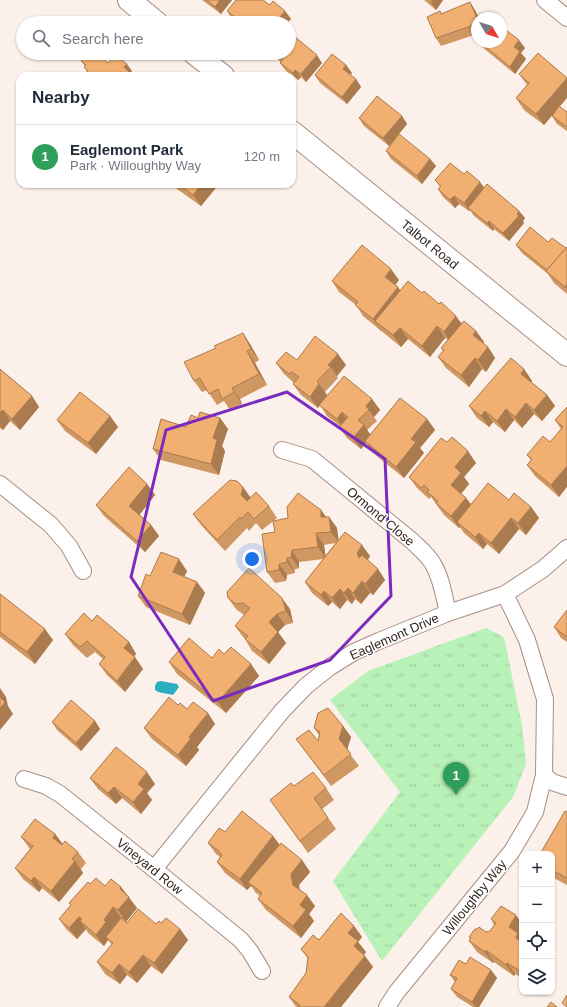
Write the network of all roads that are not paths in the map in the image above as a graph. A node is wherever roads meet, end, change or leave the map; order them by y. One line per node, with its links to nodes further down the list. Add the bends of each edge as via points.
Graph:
1 (129, 0): 3 (main road)
2 (545, 0): 4 (street)
3 (149, 16)
4 (567, 18)
5 (203, 60): 6 (main road)
6 (218, 72)
7 (296, 135): 8 (main road, Talbot Road)
8 (567, 356)
9 (282, 450): 14 (street, Ormond Close, via 312,459 424,552 441,584)
10 (0, 484): 12 (street, via 51,525 69,546)
11 (567, 548): 13 (street, Eaglemont Drive)
12 (83, 571)
13 (505, 594): 14 (street, Eaglemont Drive); 15 (street, Willoughby Way, via 527,640 544,700)
14 (448, 613): 18 (street, Eaglemont Drive, via 354,652 306,686 282,711)
15 (544, 775): 17 (street, via 552,782); 20 (street, Willoughby Way, via 535,812 512,851)
16 (24, 779): 18 (street, Vineyard Row, via 60,794)
17 (567, 787)
18 (154, 869): 19 (street, Vineyard Row, via 241,940)
19 (262, 971)
20 (387, 1007)

